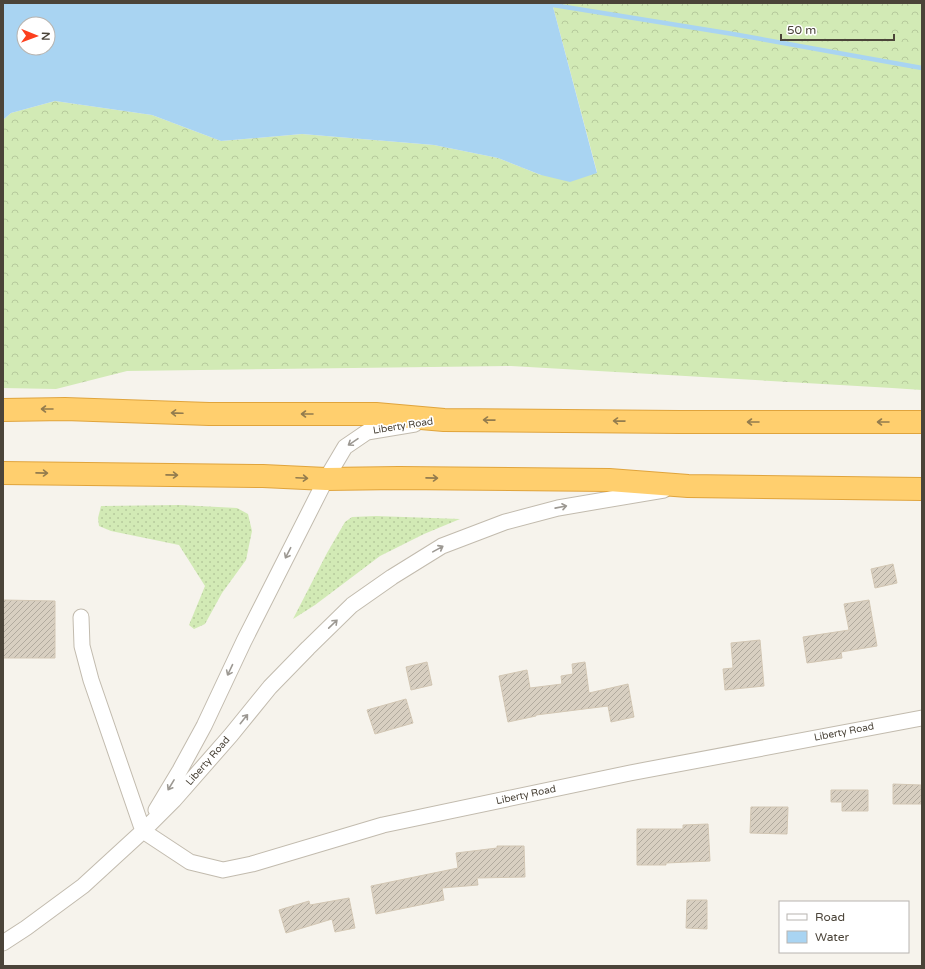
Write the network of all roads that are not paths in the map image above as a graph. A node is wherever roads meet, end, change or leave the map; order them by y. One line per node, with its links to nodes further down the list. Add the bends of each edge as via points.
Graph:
1 (3, 410): 2 (highway, one-way to 1, via 376,414)
2 (444, 420): 3 (highway, one-way to 2); 5 (street, Liberty Road, one-way to 5, via 367,432 345,447)
3 (922, 422)
4 (3, 473): 5 (highway, one-way to 5)
5 (326, 479): 6 (highway, one-way to 6, via 608,480); 10 (street, Liberty Road, one-way to 10, via 204,726)
6 (688, 486): 7 (highway); 10 (street, Liberty Road, one-way to 6, via 231,735 270,686 352,605 392,577 442,546 505,522 558,508)
7 (922, 489)
8 (81, 617): 10 (street, via 82,646 91,680)
9 (922, 718): 10 (street, Liberty Road, via 630,773 390,823 252,864 223,870 190,862)
10 (143, 831): 11 (street, Liberty Road, via 84,886)
11 (3, 943)

